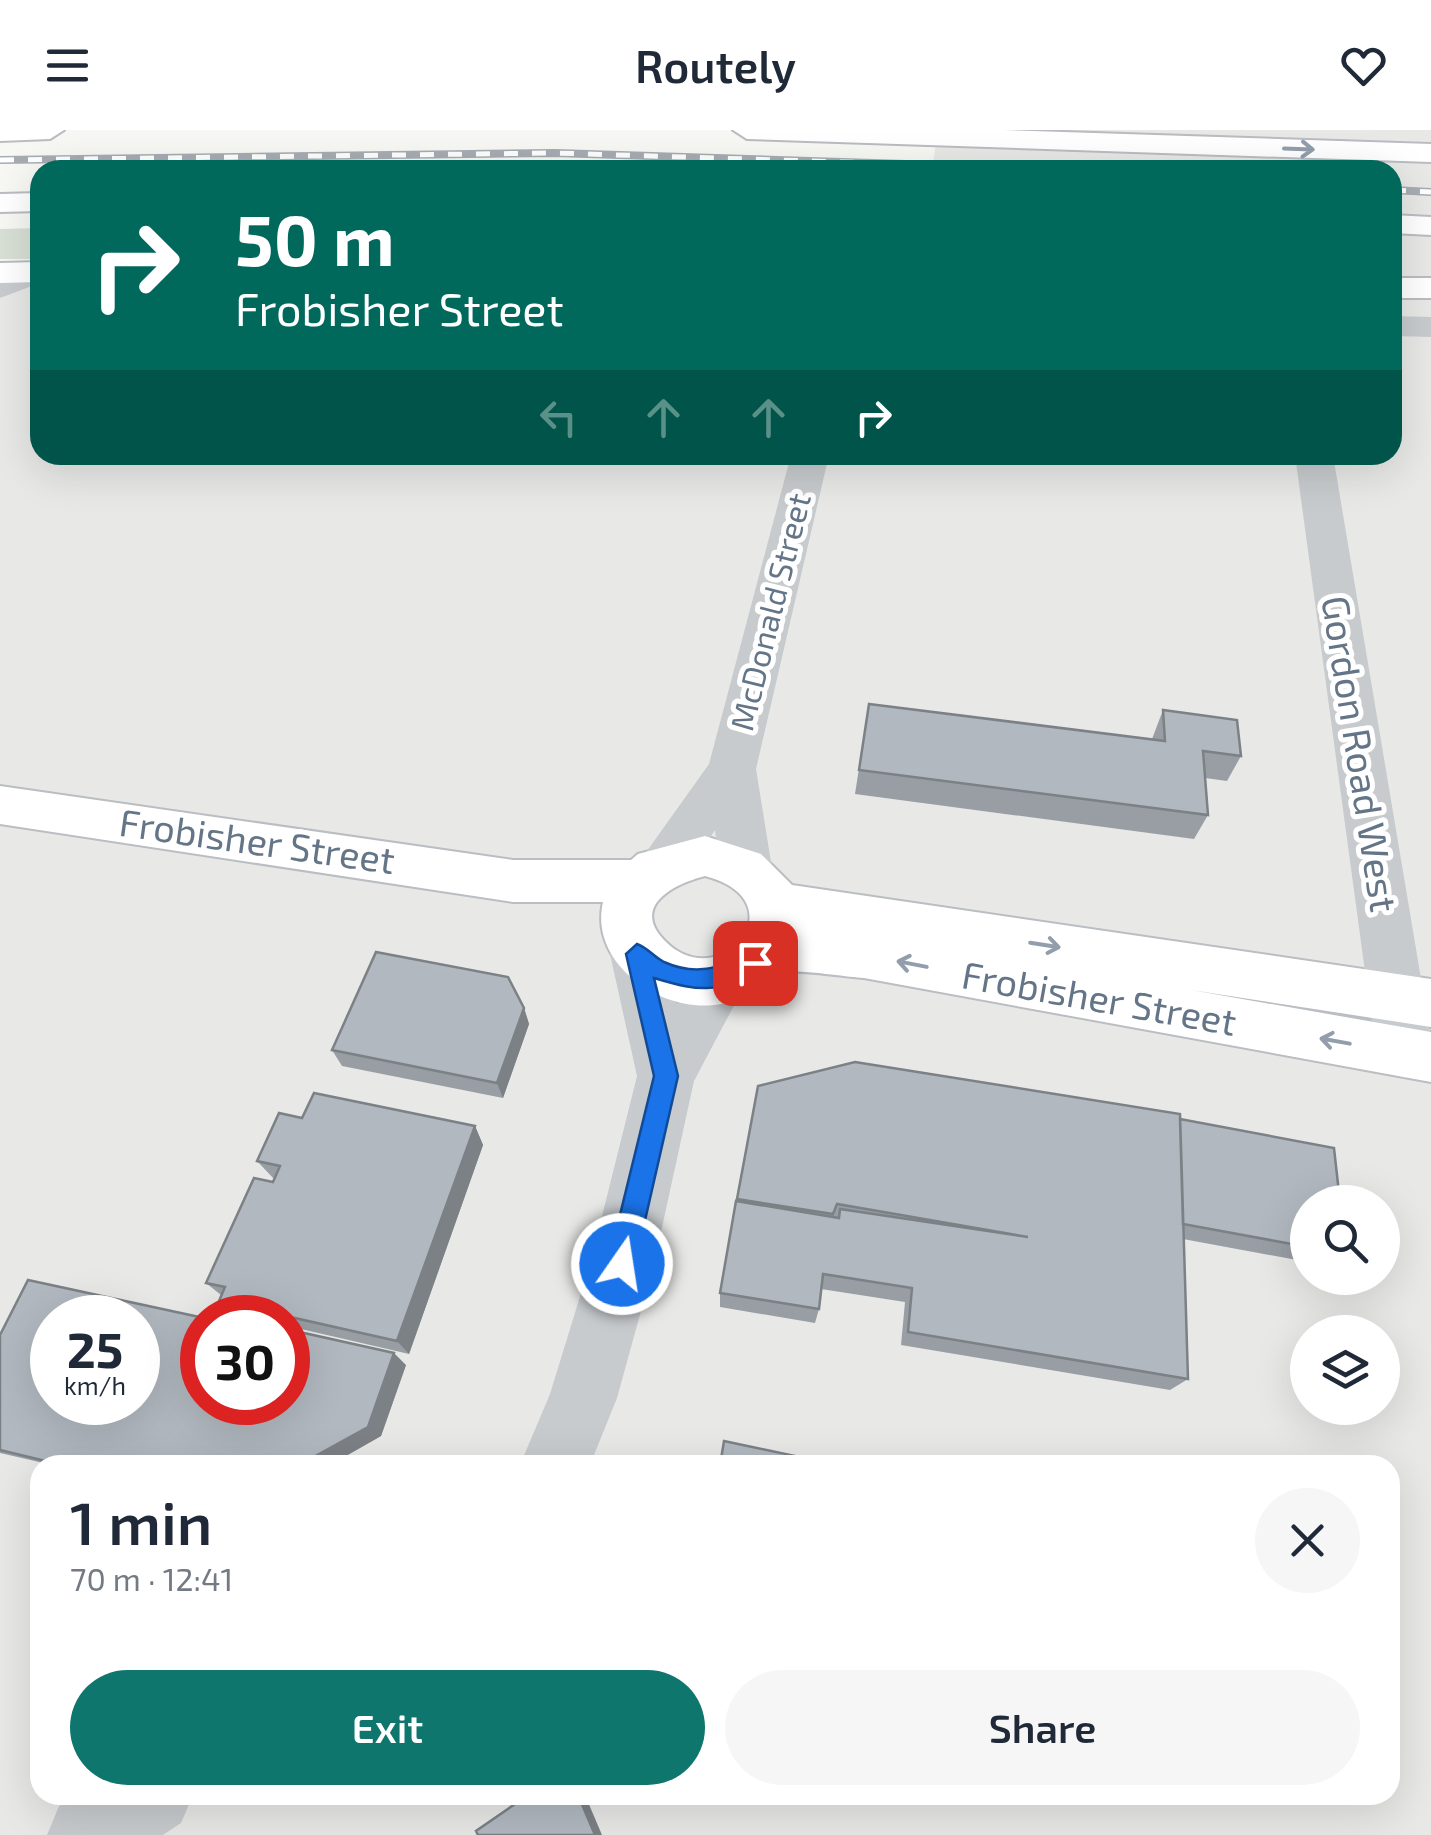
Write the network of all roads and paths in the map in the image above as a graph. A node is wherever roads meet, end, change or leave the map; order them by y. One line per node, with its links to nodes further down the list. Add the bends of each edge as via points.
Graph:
1 (50, 130): 3 (main road)
2 (747, 130): 4 (main road, one-way to 4)
3 (0, 132)
4 (1431, 153)
5 (30, 202): 6 (main road)
6 (0, 204)
7 (1402, 225): 8 (main road)
8 (1431, 226)
9 (30, 272): 10 (main road)
10 (0, 273)
11 (30, 276): 12 (street)
12 (0, 288)
13 (1402, 288): 14 (main road)
14 (1431, 288)
15 (1402, 326): 16 (street)
16 (1431, 327)
17 (808, 465): 19 (street, McDonald Street)
18 (1316, 465): 24 (street, Gordon Road West)
19 (732, 769): 21 (street, McDonald Street); 22 (street, McDonald Street)
20 (0, 805): 21 (main road, Frobisher Street, via 514,881)
21 (642, 907): 22 (main road, Frobisher Street, via 705,856); 23 (main road, Frobisher Street, via 674,978); 26 (street)
22 (763, 907): 23 (main road, via 755,963); 24 (main road, Frobisher Street, one-way to 24); 25 (main road, Frobisher Street, one-way to 22, via 864,955)
23 (720, 979): 26 (street)
24 (1414, 1000): 25 (street, Gordon Road West)
25 (1418, 1055)
26 (666, 1076): 27 (street, via 607,1314)
27 (559, 1455)
28 (136, 1805): 29 (street)
29 (88, 1835)

